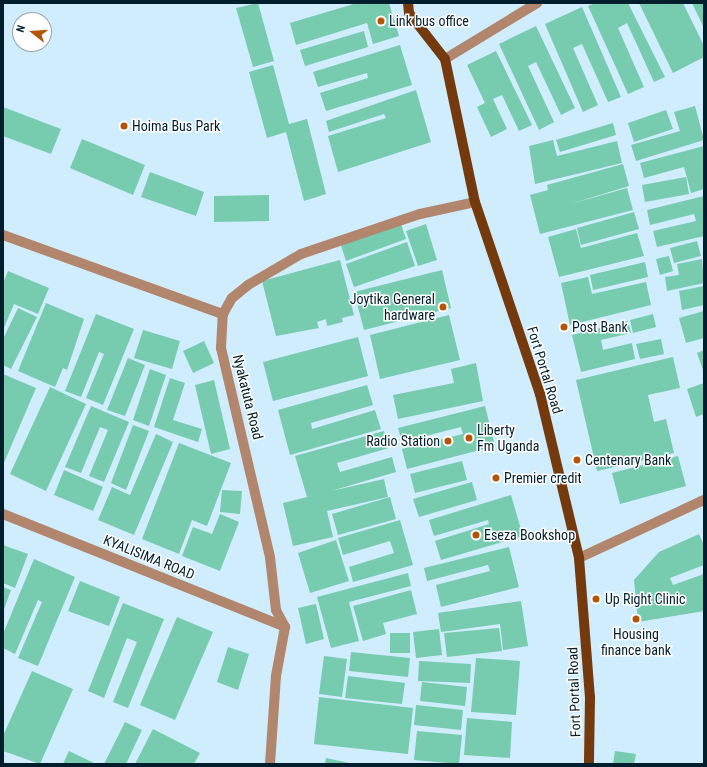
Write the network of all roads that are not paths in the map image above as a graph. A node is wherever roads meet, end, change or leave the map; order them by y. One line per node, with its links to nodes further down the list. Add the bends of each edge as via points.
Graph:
1 (408, 3): 3 (main road, Fort Portal Road, via 409,13)
2 (537, 3): 3 (street)
3 (445, 59): 4 (main road, Fort Portal Road)
4 (475, 202): 6 (street, Nyakatuta Road, via 420,214 301,254 248,285 232,298); 9 (main road, Fort Portal Road, via 540,394)
5 (3, 234): 6 (street)
6 (223, 314): 10 (street, Nyakatuta Road, via 221,348 270,557 276,610)
7 (704, 500): 9 (street)
8 (3, 514): 10 (street, KYALISIMA ROAD)
9 (579, 558): 12 (main road, Fort Portal Road, via 590,697)
10 (285, 627): 11 (street, via 276,676)
11 (270, 764)
12 (589, 764)

